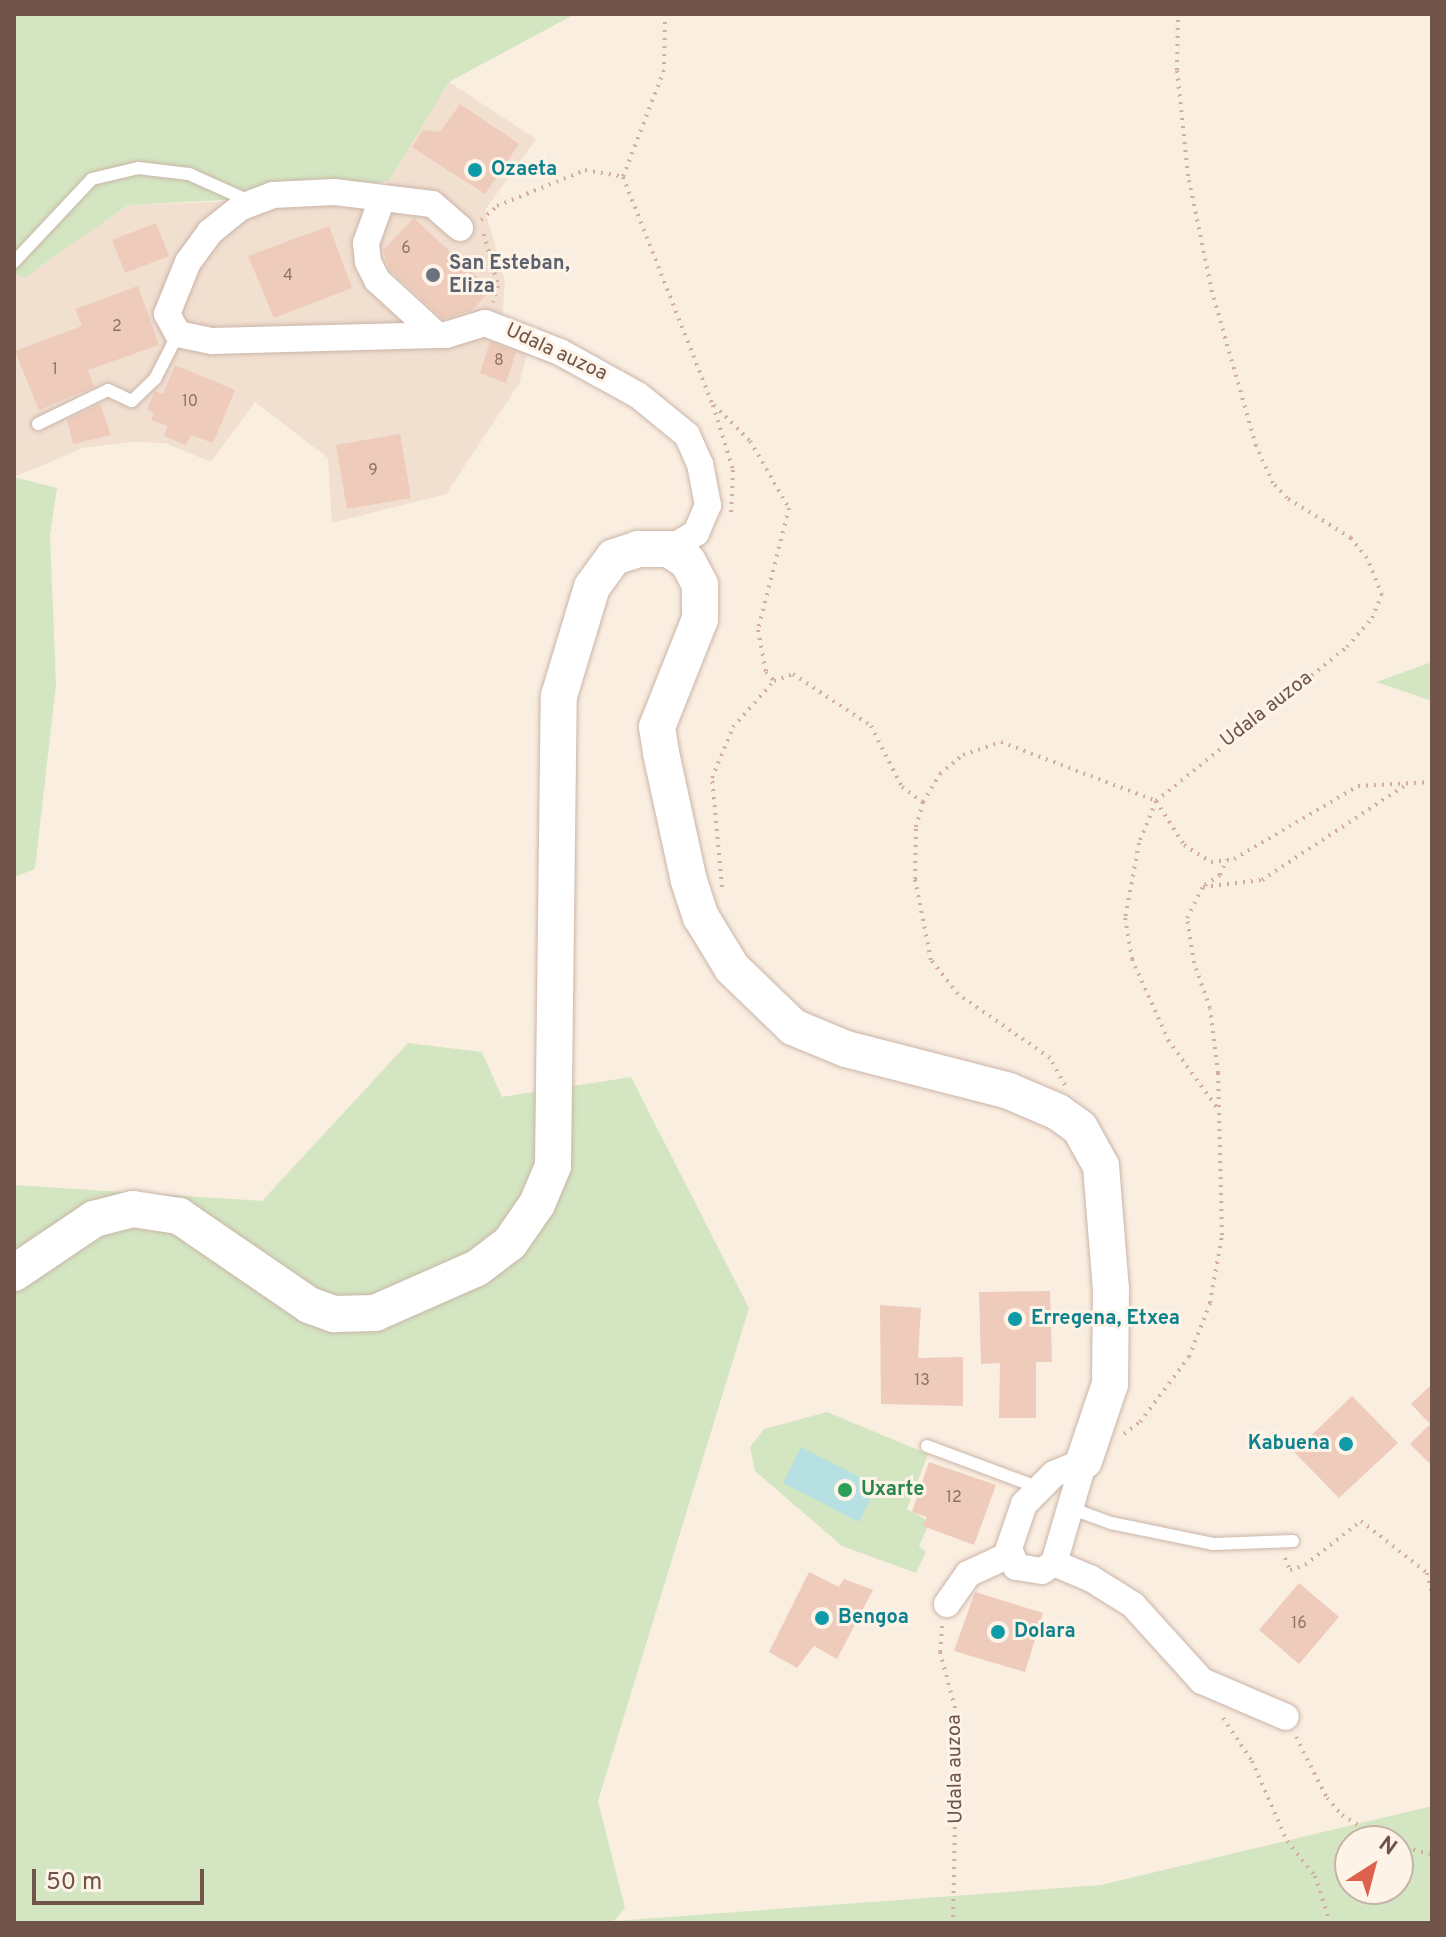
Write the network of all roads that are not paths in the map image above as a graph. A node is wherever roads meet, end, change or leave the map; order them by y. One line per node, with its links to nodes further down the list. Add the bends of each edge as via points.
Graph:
1 (382, 199): 2 (street, via 304,191); 3 (street, via 432,204); 6 (street, via 366,243 368,262 377,280)
2 (252, 202): 4 (lane, via 189,174 138,168 92,179); 5 (street, via 210,232 188,262 167,314)
3 (470, 224)
4 (14, 262)
5 (178, 334): 6 (street, Udala auzoa, via 212,341); 7 (lane, via 155,379 132,401 108,390)
6 (437, 335): 8 (street, Udala auzoa, via 485,323 528,337 609,377 687,435 700,464 708,505 696,533)
7 (38, 424)
8 (669, 549): 9 (street, via 638,549 614,557 592,587 559,696 553,1166 537,1204 510,1243 477,1268 375,1313 334,1314 309,1305 179,1216 133,1209 94,1219); 11 (street, via 688,562 700,585 700,619 657,727 689,881 713,940 755,996 793,1027 846,1049 1009,1091 1058,1112 1080,1128 1101,1166 1107,1193 1110,1384)
9 (14, 1273)
10 (927, 1446): 12 (lane)
11 (1084, 1461): 12 (street); 13 (street)
12 (1037, 1487): 15 (street, via 1016,1521)
13 (1070, 1508): 14 (lane, via 1111,1523 1213,1544); 16 (street)
14 (1293, 1541)
15 (1009, 1555): 16 (street, via 1028,1573); 17 (street, via 968,1574)
16 (1054, 1563): 18 (street, via 1133,1605 1202,1681)
17 (947, 1604)
18 (1286, 1717)

